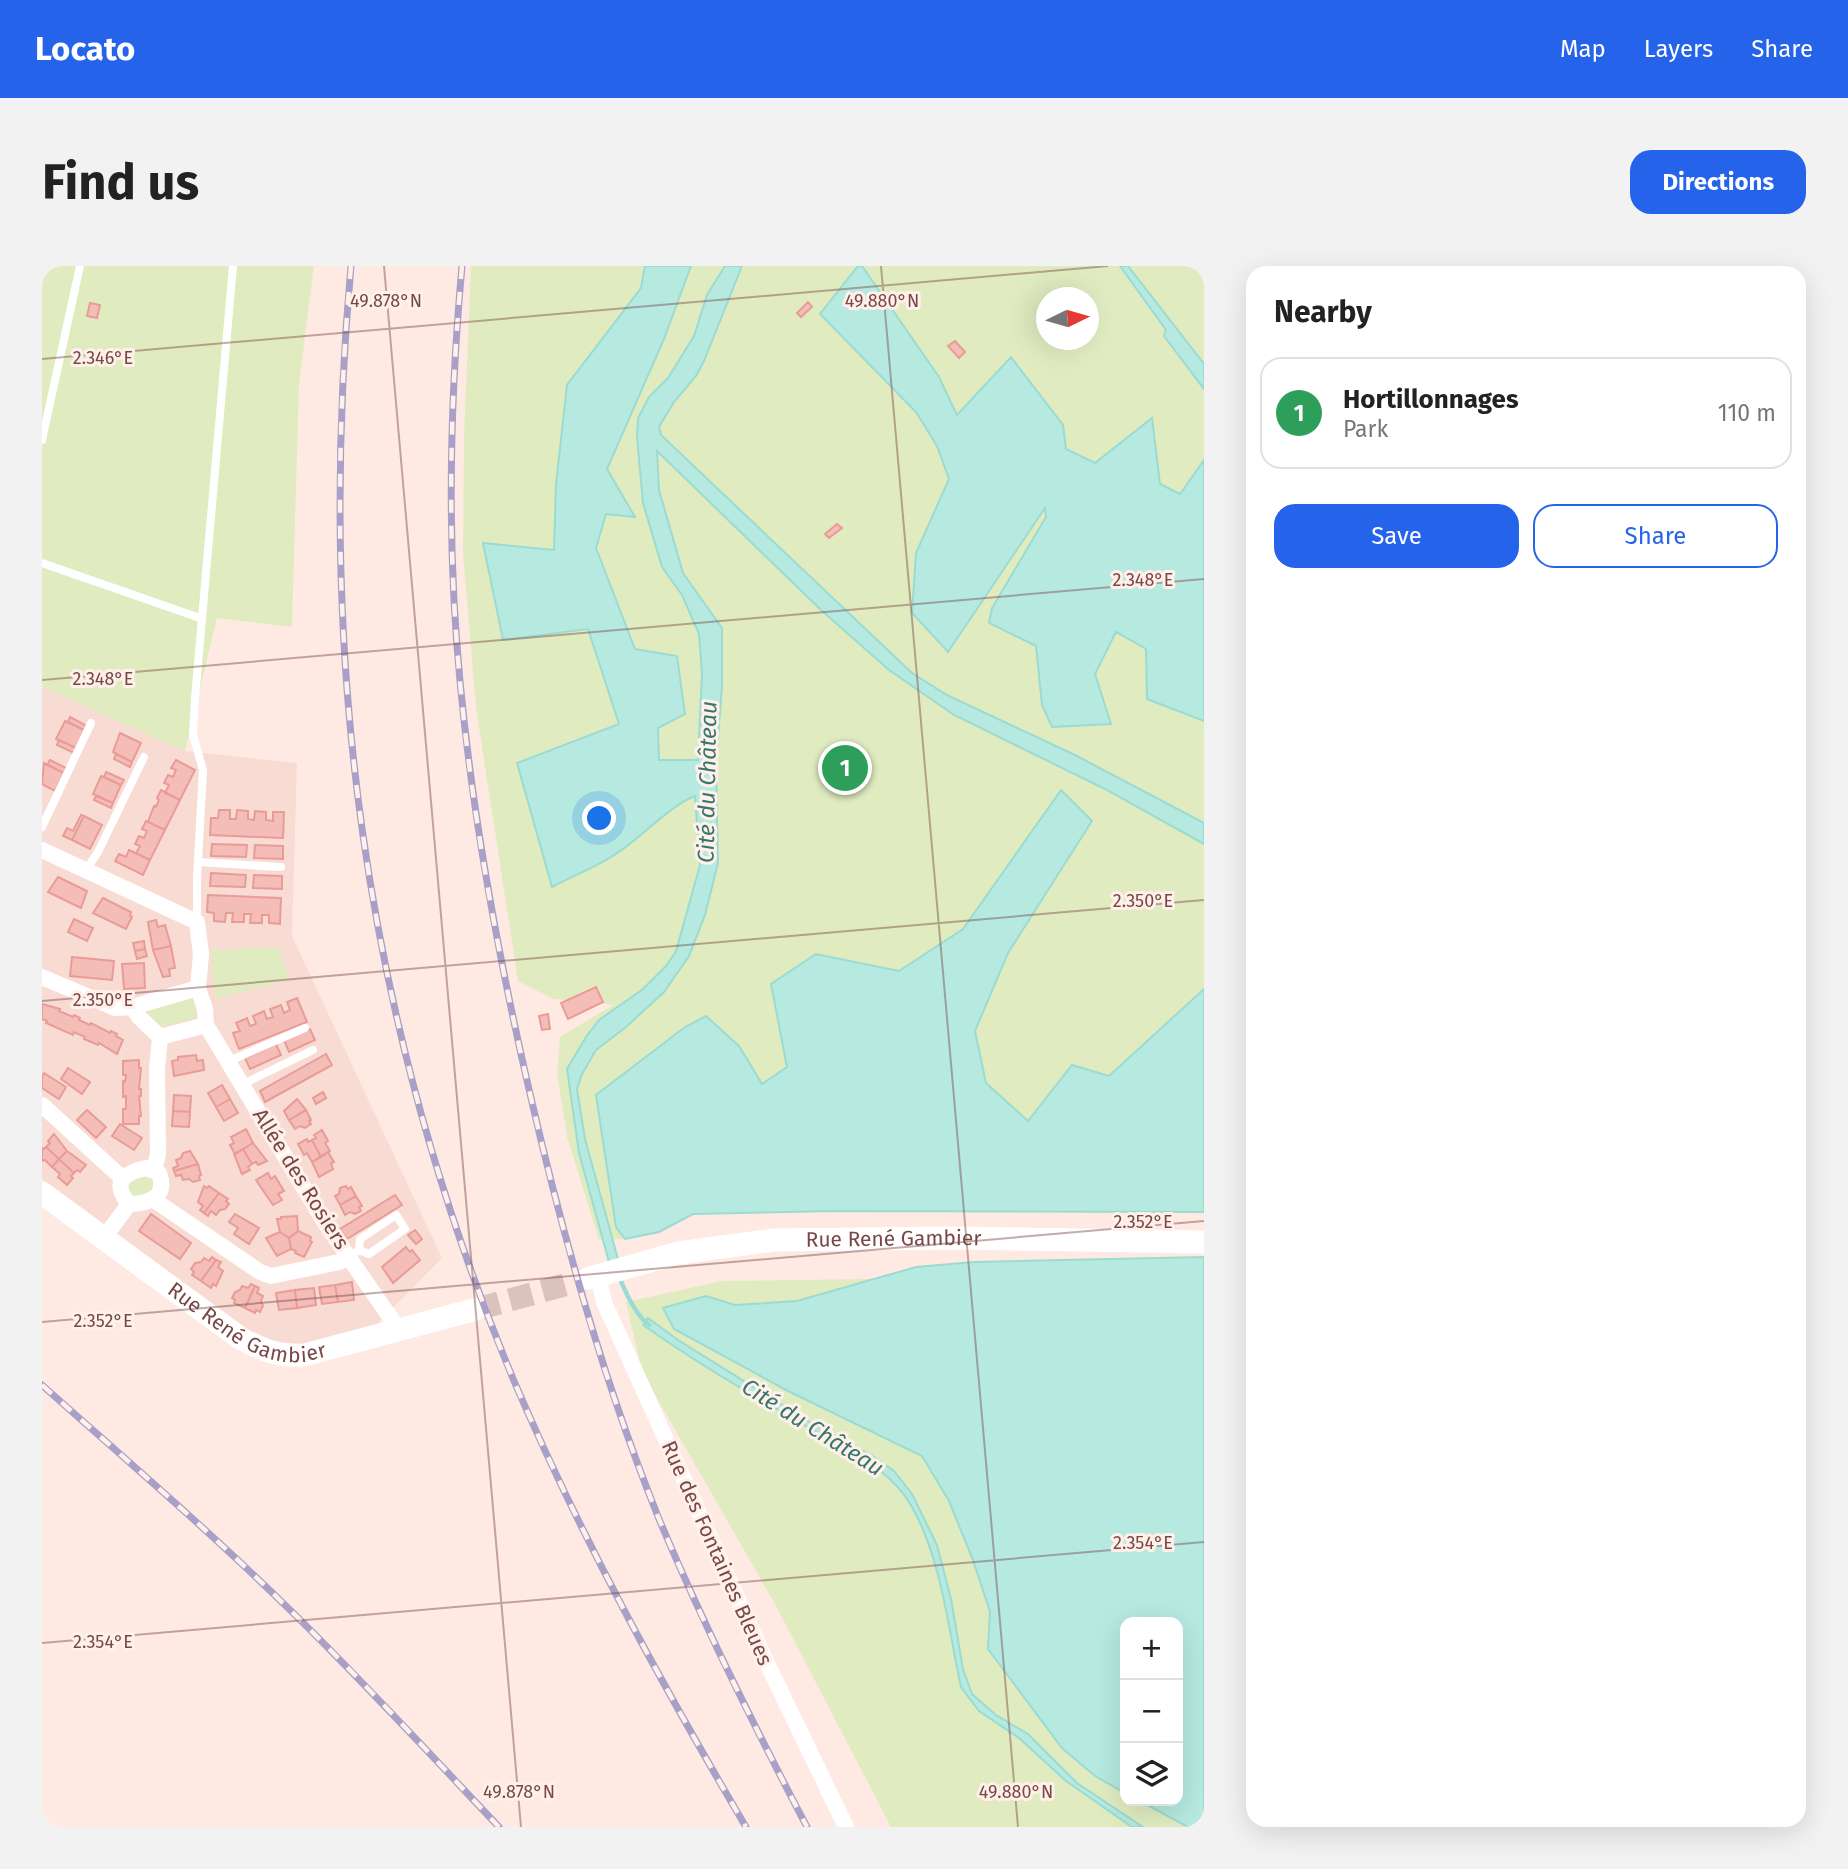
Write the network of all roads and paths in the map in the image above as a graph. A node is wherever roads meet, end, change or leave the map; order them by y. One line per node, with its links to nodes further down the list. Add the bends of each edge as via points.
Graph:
1 (80, 266): 3 (lane)
2 (233, 266): 5 (lane)
3 (42, 440)
4 (42, 563): 5 (lane)
5 (200, 618): 10 (lane, via 193,735 203,770)
6 (91, 723): 8 (lane)
7 (144, 757): 12 (lane)
8 (42, 827)
9 (42, 850): 12 (street)
10 (198, 862): 11 (lane); 13 (lane)
11 (281, 867)
12 (86, 870): 13 (street)
13 (197, 922): 15 (street, via 201,954)
14 (42, 977): 16 (street, via 115,1008)
15 (198, 988): 16 (street); 17 (street)
16 (132, 1007): 19 (street)
17 (206, 1026): 19 (street); 21 (street, Allée des Rosiers)
18 (304, 1028): 21 (lane)
19 (160, 1037): 24 (street)
20 (313, 1050): 22 (lane)
21 (229, 1061): 22 (street, Allée des Rosiers)
22 (243, 1084): 31 (street, Allée des Rosiers, via 325,1223)
23 (42, 1105): 25 (street)
24 (154, 1170): 25 (street, via 146,1168); 27 (street, via 159,1173 162,1190)
25 (122, 1178): 28 (street, via 122,1195)
26 (42, 1193): 29 (street, Rue René Gambier)
27 (154, 1200): 28 (street); 31 (street, via 271,1276 339,1262)
28 (129, 1204): 29 (street)
29 (103, 1239): 34 (street, Rue René Gambier, via 262,1350 304,1355)
30 (1204, 1242): 32 (street, Rue René Gambier, via 774,1240 678,1253)
31 (354, 1253): 31 (lane, via 359,1239 396,1216 405,1229 369,1254); 34 (street, Allée des Rosiers)
32 (592, 1277): 35 (street, Rue des Fontaines Bleues, via 762,1655)
33 (477, 1309): 34 (street, Rue René Gambier)
34 (399, 1330)
35 (846, 1827)

